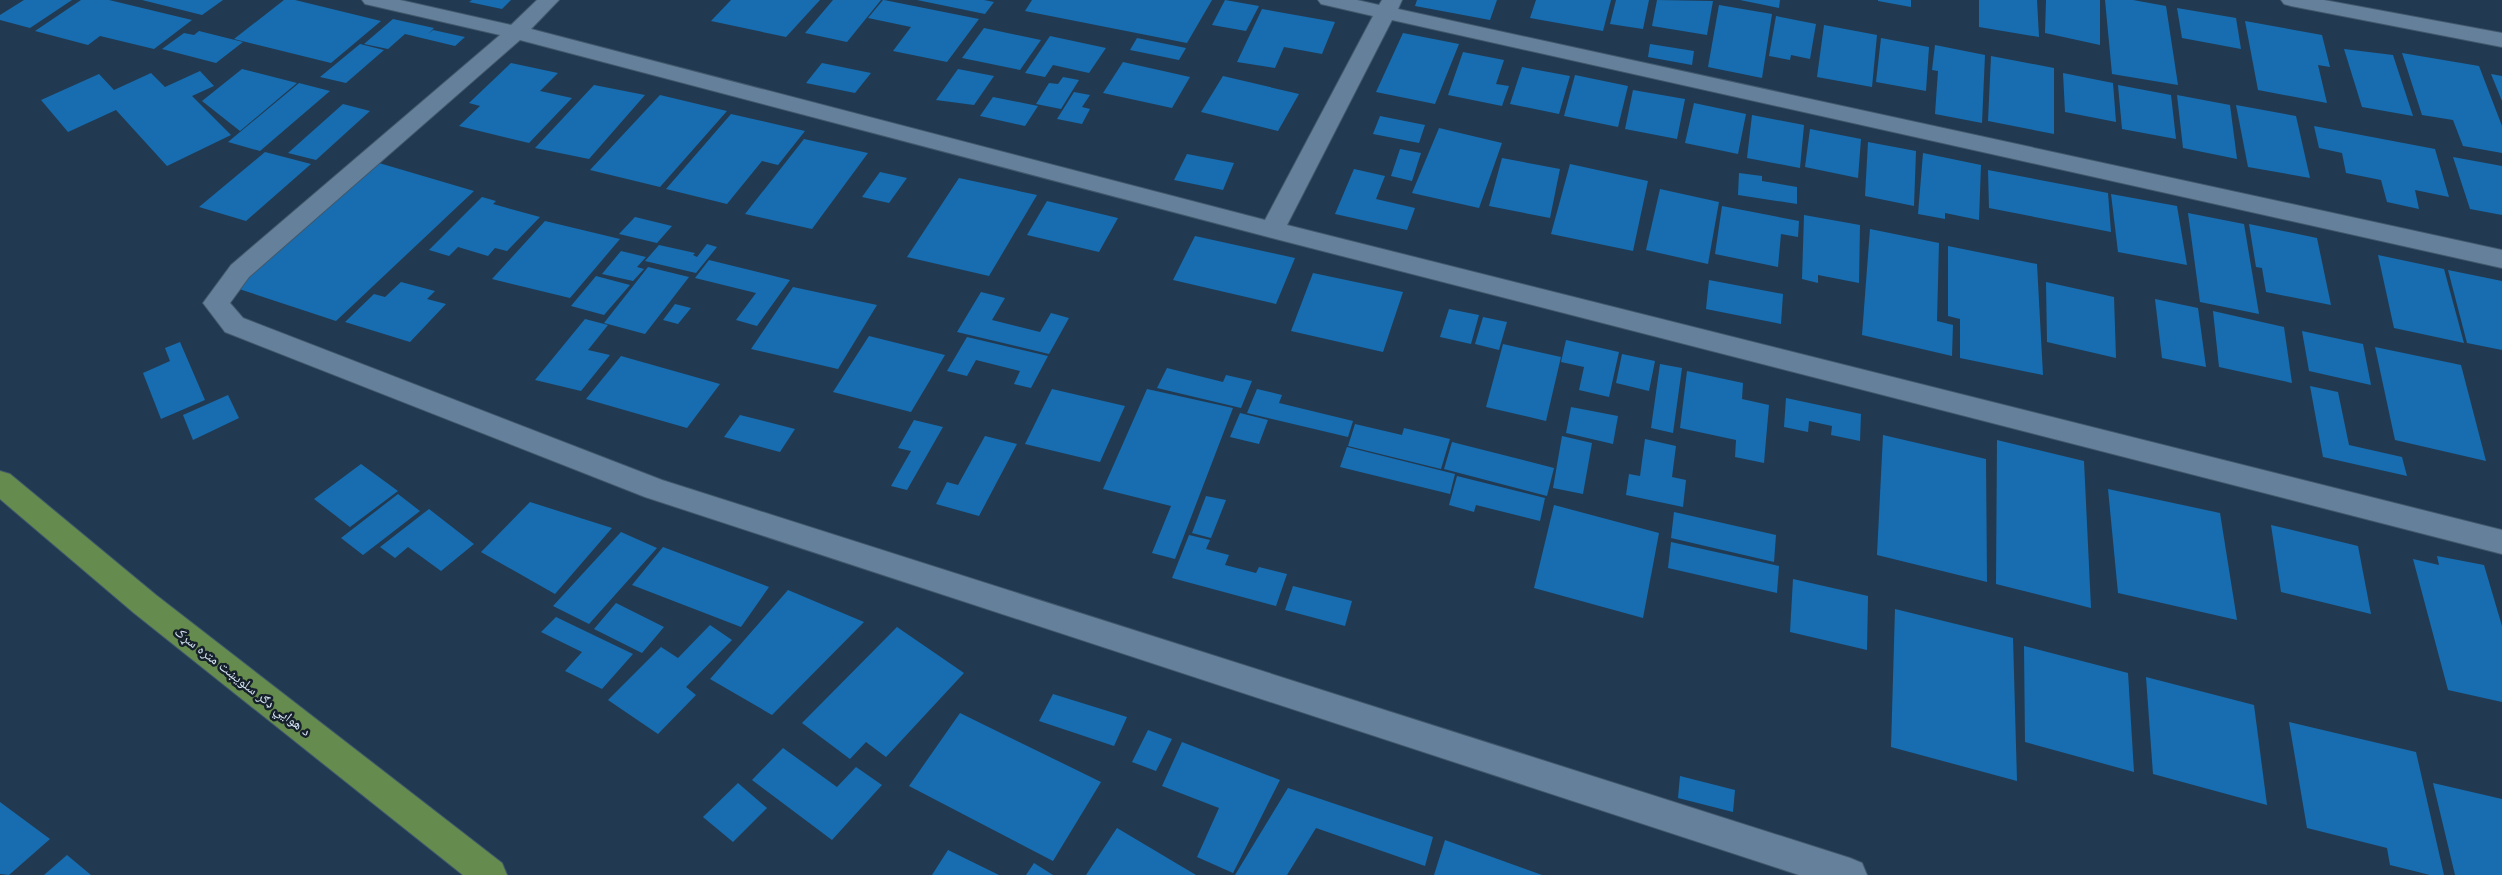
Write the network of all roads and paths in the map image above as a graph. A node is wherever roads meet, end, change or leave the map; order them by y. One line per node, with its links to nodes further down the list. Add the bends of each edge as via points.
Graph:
1 (372, 0): 6 (street)
2 (549, 0): 6 (street)
3 (1328, 0): 5 (street)
4 (2292, 0): 7 (street)
5 (1388, 6): 8 (street); 9 (street)
6 (516, 32): 8 (street); 13 (street, via 240,271 216,303 234,325 656,489)
7 (2502, 40)
8 (1272, 230): 11 (street)
9 (2502, 259)
10 (0, 482): 12 (main road, د هوايي ډګر سلویښت متره سړک, via 145,604)
11 (2502, 542)
12 (490, 875)
13 (1850, 875)

